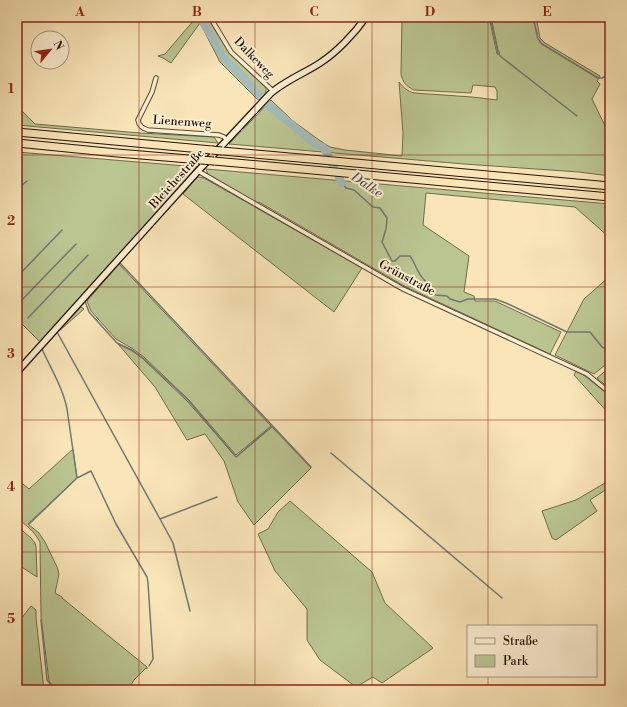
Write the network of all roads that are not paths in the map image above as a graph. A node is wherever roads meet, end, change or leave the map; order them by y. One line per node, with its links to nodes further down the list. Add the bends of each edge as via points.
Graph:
1 (210, 17): 4 (street, Dalkeweg, via 231,52)
2 (366, 17): 4 (street, Bleichestraße, via 322,62)
3 (156, 78): 6 (street, Lienenweg, via 138,120 141,128 219,135)
4 (272, 93): 6 (street, Bleichestraße)
5 (17, 132): 9 (highway, bridge)
6 (227, 140): 8 (street, Bleichestraße)
7 (17, 143): 10 (highway, bridge)
8 (198, 171): 11 (street, Bleichestraße); 12 (street, Grünstraße, via 403,289 587,374)
9 (610, 186)
10 (610, 197)
11 (17, 372)
12 (610, 393)

